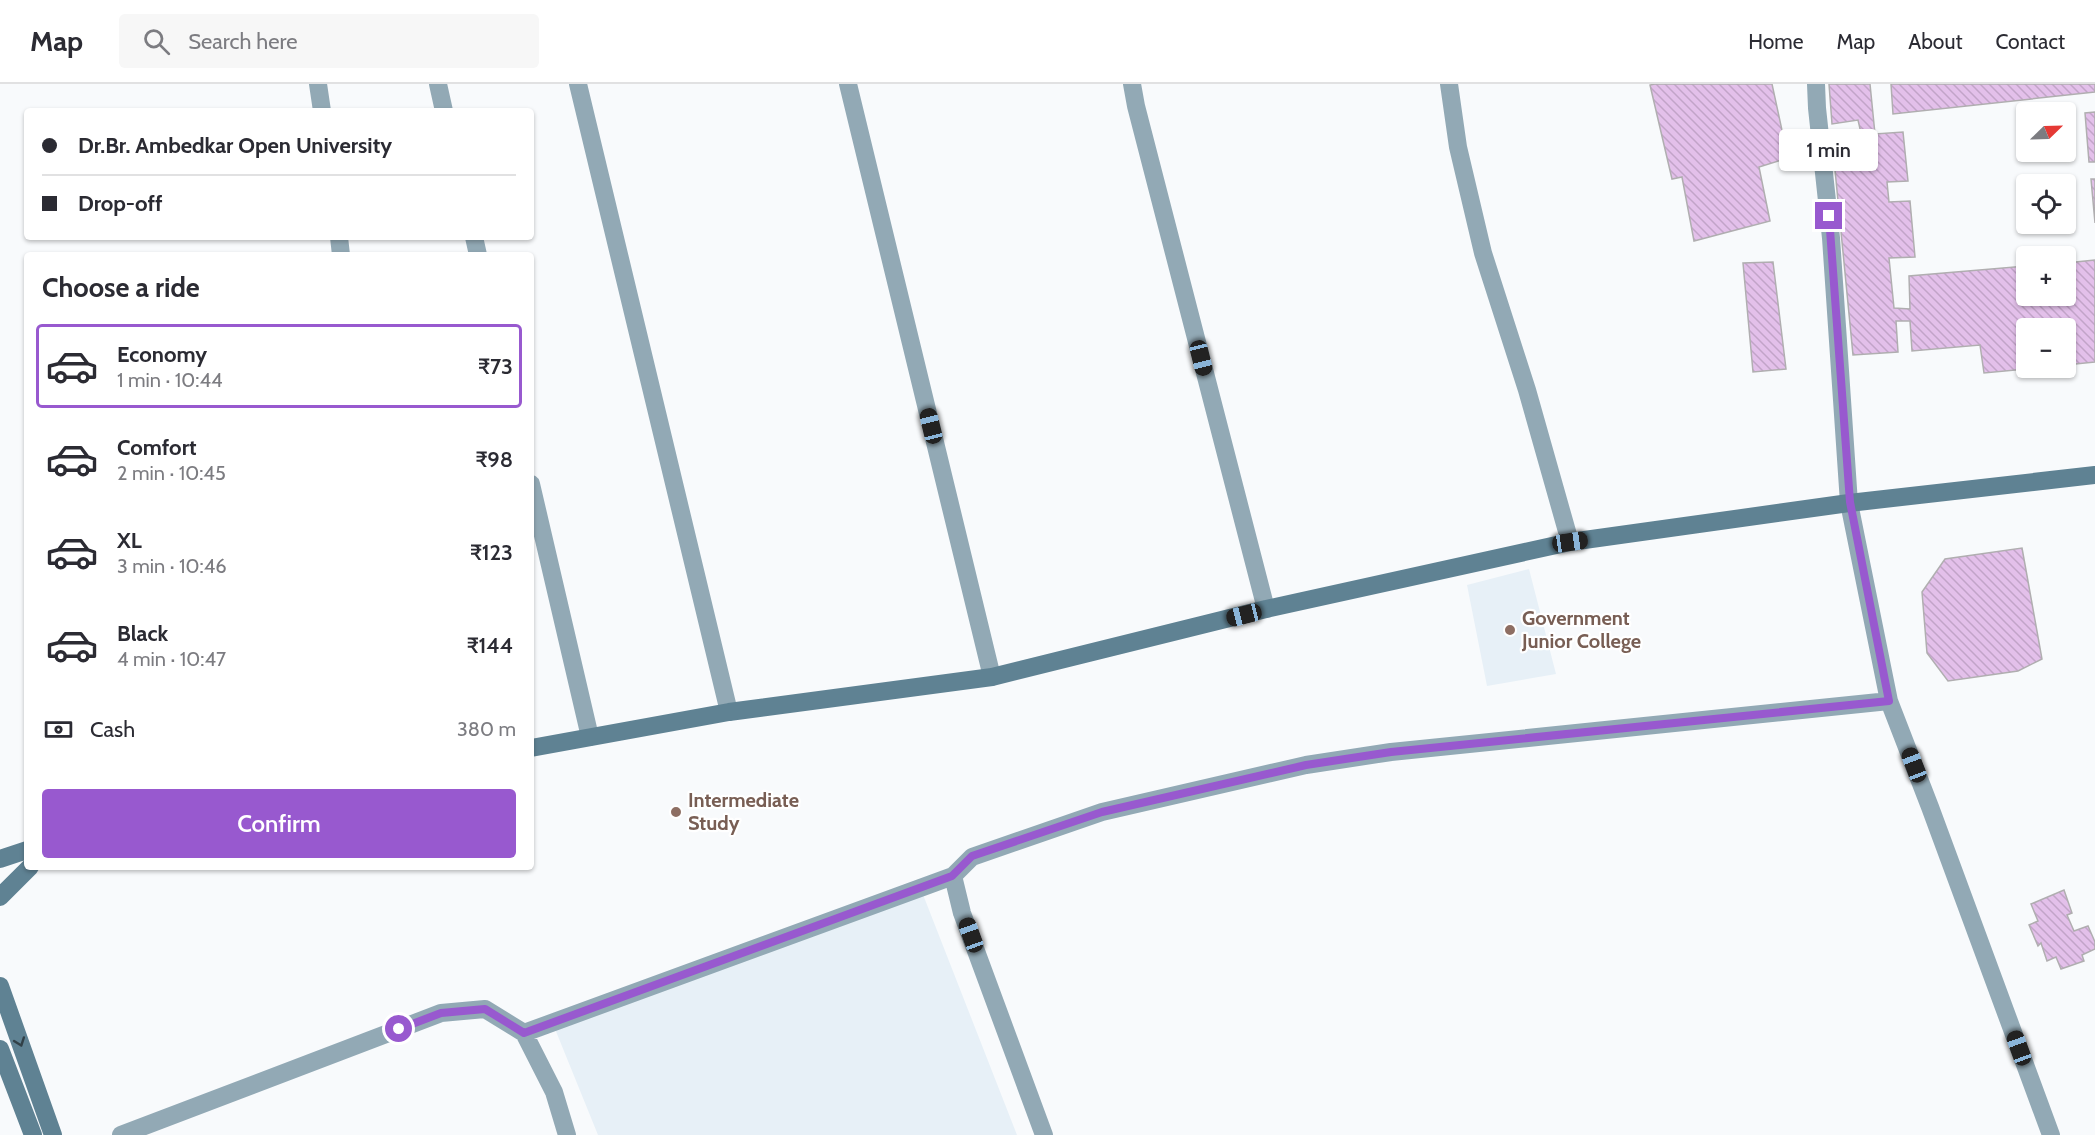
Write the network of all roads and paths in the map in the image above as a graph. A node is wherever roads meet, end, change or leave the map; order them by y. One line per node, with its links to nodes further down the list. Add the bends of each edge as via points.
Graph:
1 (318, 84): 8 (street)
2 (438, 84): 9 (street)
3 (578, 84): 17 (street)
4 (848, 84): 15 (street)
5 (1132, 84): 14 (street)
6 (1449, 84): 13 (street, via 1458,147 1483,253)
7 (1816, 84): 12 (street)
8 (322, 108)
9 (443, 108)
10 (2095, 475): 12 (street)
11 (534, 497): 18 (street)
12 (1850, 502): 13 (street); 16 (street)
13 (1570, 542): 14 (street)
14 (1266, 609): 15 (street)
15 (992, 677): 17 (street)
16 (1889, 701): 23 (street, via 1391,752 1306,765 1102,812 972,856); 33 (street)
17 (729, 712): 18 (street)
18 (590, 737): 19 (street)
19 (534, 747)
20 (24, 851): 21 (street)
21 (0, 859)
22 (27, 870): 24 (street)
23 (952, 876): 26 (street); 32 (street)
24 (0, 897)
25 (0, 986): 29 (street, one-way to 29)
26 (524, 1033): 30 (street, via 485,1009 441,1013); 31 (street, via 554,1092)
27 (0, 1049): 28 (street)
28 (33, 1135)
29 (53, 1135)
30 (121, 1135)
31 (567, 1135)
32 (1044, 1135)
33 (2051, 1135)

